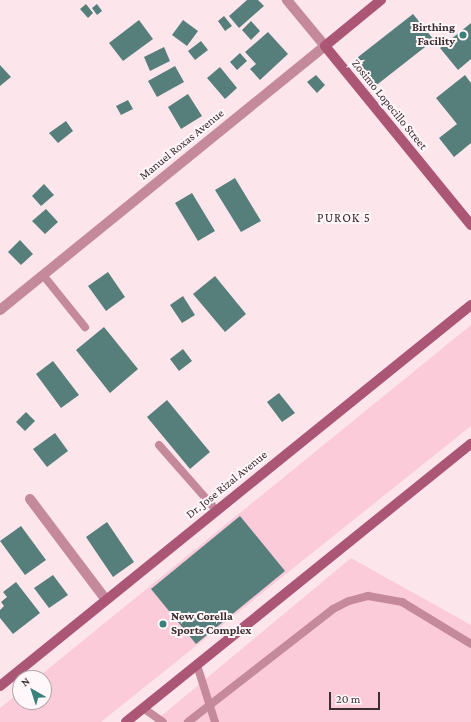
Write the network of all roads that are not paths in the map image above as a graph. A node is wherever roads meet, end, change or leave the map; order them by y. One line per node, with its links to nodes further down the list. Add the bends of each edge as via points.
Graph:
1 (287, 0): 3 (street, Zosimo Lopecillo Street)
2 (381, 0): 3 (main road, Manuel Roxas Avenue)
3 (325, 46): 4 (main road, Zosimo Lopecillo Street); 5 (street, Manuel Roxas Avenue)
4 (471, 226)
5 (43, 276): 7 (street, Manuel Roxas Avenue); 8 (lane)
6 (471, 305): 12 (main road, Dr. Jose Rizal Avenue)
7 (0, 310)
8 (85, 327)
9 (471, 444): 15 (main road)
10 (159, 445): 12 (lane)
11 (30, 499): 13 (street)
12 (216, 511): 13 (main road, Dr. Jose Rizal Avenue)
13 (106, 600): 16 (main road, Dr. Jose Rizal Avenue)
14 (471, 644): 17 (lane, via 402,602 368,596 333,609)
15 (197, 665): 17 (lane); 18 (main road)
16 (0, 686)
17 (210, 705): 21 (lane); 22 (lane)
18 (143, 708): 19 (main road); 20 (lane)
19 (126, 722)
20 (163, 722)
21 (188, 722)
22 (215, 722)

